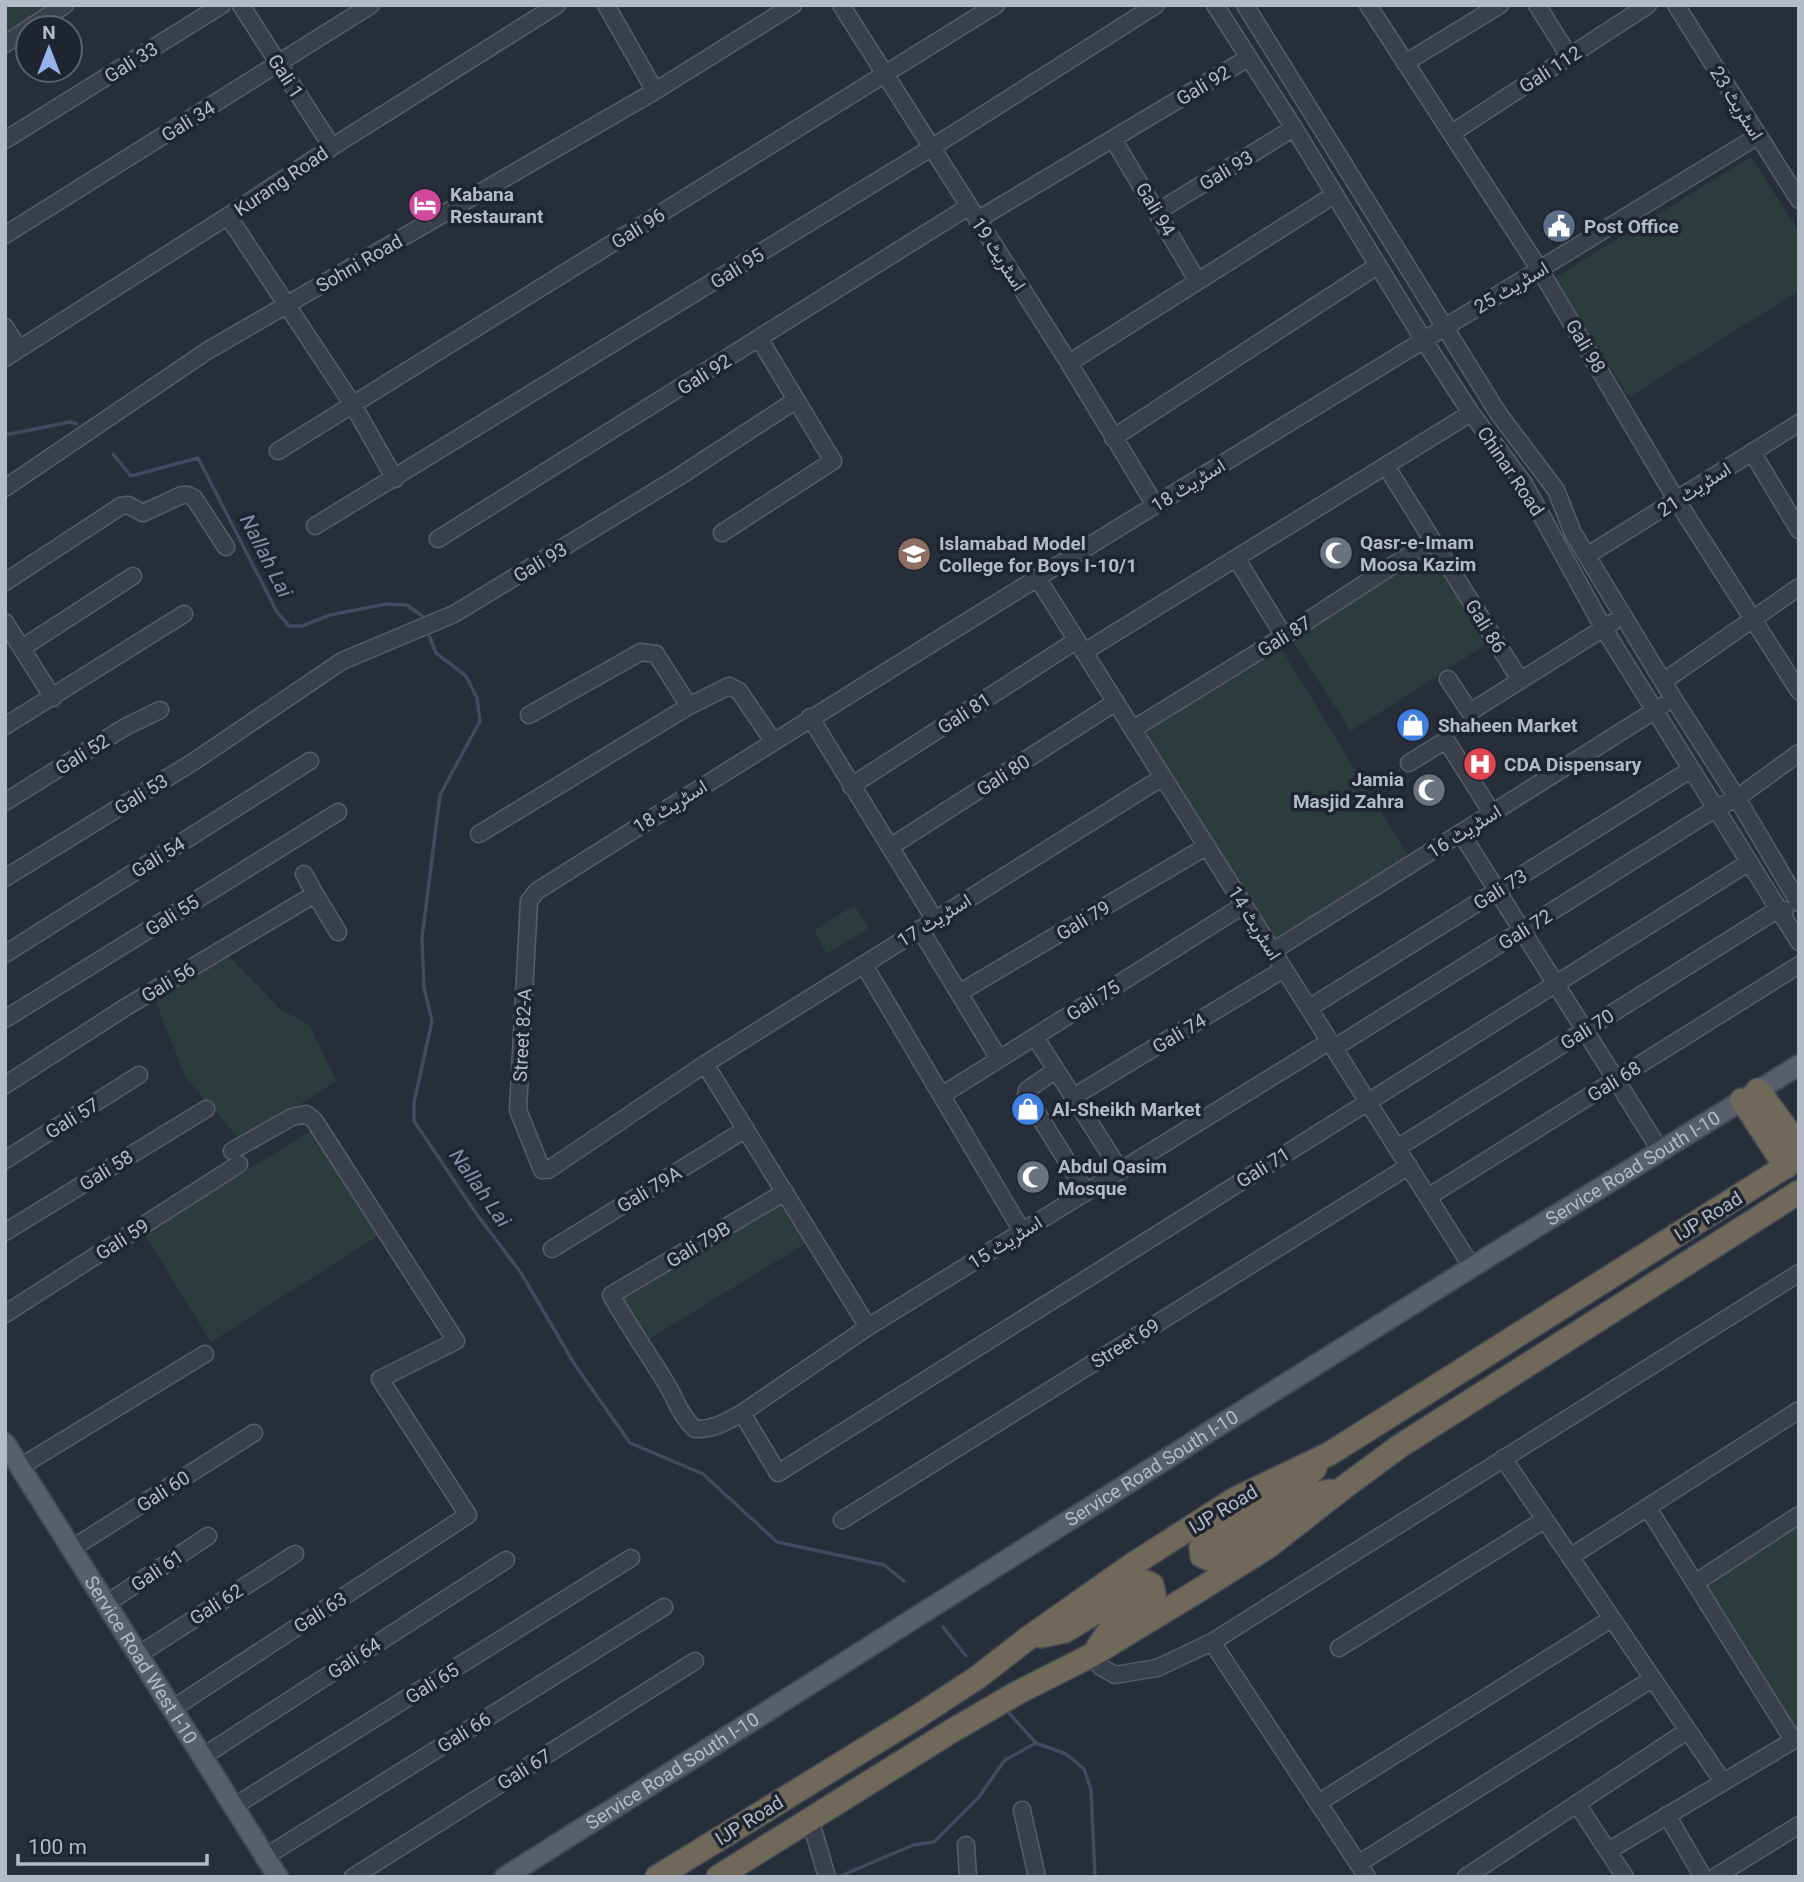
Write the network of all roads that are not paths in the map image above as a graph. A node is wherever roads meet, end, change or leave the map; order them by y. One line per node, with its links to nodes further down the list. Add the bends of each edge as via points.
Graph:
1 (222, 5): 27 (street, Gali 33)
2 (241, 5): 20 (street, Gali 1)
3 (371, 5): 20 (street, Gali 34)
4 (557, 5): 28 (street, Kurang Road)
5 (606, 5): 22 (street)
6 (793, 5): 22 (street, Sohni Road)
7 (841, 5): 21 (street, اسٹریٹ 19)
8 (996, 5): 21 (street, Gali 96)
9 (1156, 5): 29 (street, Gali 95)
10 (1215, 5): 18 (street, Chinar Road)
11 (1245, 5): 41 (street, Chinar Road)
12 (1368, 5): 19 (street, Gali 98)
13 (1500, 5): 19 (street)
14 (1537, 5): 17 (street)
15 (1648, 5): 17 (street, Gali 112)
16 (1676, 5): 25 (street, اسٹریٹ 23)
17 (1569, 57): 24 (street, Gali 112)
18 (1248, 58): 23 (street, Chinar Road); 26 (street, Gali 92)
19 (1405, 62): 24 (street, Gali 98)
20 (278, 65): 28 (street, Gali 1); 35 (street, Gali 34)
21 (885, 75): 29 (street, اسٹریٹ 19); 47 (street, Gali 96)
22 (655, 90): 39 (street, Sohni Road)
23 (1294, 128): 30 (street, Chinar Road); 32 (street, Gali 93)
24 (1452, 132): 37 (street, Gali 98)
25 (1758, 136): 31 (street, اسٹریٹ 23); 37 (street, اسٹریٹ 25)
26 (1113, 139): 32 (street, Gali 94); 33 (street, Gali 92)
27 (5, 140)
28 (332, 146): 34 (street, Kurang Road)
29 (931, 148): 33 (street, اسٹریٹ 19); 54 (street, Gali 95)
30 (1334, 195): 36 (street, Chinar Road); 38 (street)
31 (1799, 200)
32 (1157, 212): 38 (street, Gali 94)
33 (973, 214): 43 (street, Gali 92); 45 (street, اسٹریٹ 19)
34 (228, 216): 39 (street); 44 (street, Kurang Road)
35 (5, 235)
36 (1377, 266): 42 (street, Chinar Road); 50 (street)
37 (1540, 270): 41 (street, اسٹریٹ 25); 56 (street, Gali 98)
38 (1198, 280): 45 (street)
39 (286, 306): 47 (street); 55 (street, Sohni Road, via 207,351)
40 (5, 327): 44 (street)
41 (1444, 328): 42 (street, اسٹریٹ 25); 64 (street, Chinar Road, via 1498,413 1556,490 1573,533)
42 (1423, 339): 48 (street, Chinar Road); 57 (street, اسٹریٹ 18)
43 (760, 340): 46 (street); 61 (street, Gali 92)
44 (12, 353)
45 (1069, 363): 50 (street, اسٹریٹ 19)
46 (796, 400): 60 (street, via 833,461); 85 (street, Gali 93, via 454,614 342,661)
47 (353, 405): 51 (street, Gali 96); 54 (street)
48 (1471, 413): 53 (street, Gali 81); 74 (street, Chinar Road, via 1523,482)
49 (1799, 423): 52 (street, اسٹریٹ 21)
50 (1113, 438): 57 (street, اسٹریٹ 19)
51 (278, 450)
52 (1752, 452): 56 (street, اسٹریٹ 21); 59 (street)
53 (1386, 466): 62 (street, Gali 86); 65 (street, Gali 81)
54 (395, 479): 58 (street, Gali 95)
55 (5, 488)
56 (1677, 501): 64 (street, اسٹریٹ 21); 72 (street, Gali 98)
57 (1155, 505): 67 (street, اسٹریٹ 18)
58 (315, 526)
59 (1799, 530)
60 (722, 533)
61 (438, 539)
62 (1432, 540): 75 (street, Gali 87); 79 (street, Gali 86)
63 (226, 547): 68 (street, via 194,498 182,495 143,513 121,506)
64 (1588, 555): 71 (street, Chinar Road)
65 (1236, 558): 75 (street); 76 (street, Gali 81)
66 (133, 576): 77 (street)
67 (1038, 579): 76 (street, اسٹریٹ 14); 90 (street, اسٹریٹ 18)
68 (5, 582)
69 (1799, 587): 72 (street)
70 (184, 614): 82 (street)
71 (1623, 616): 74 (street); 80 (street, Chinar Road)
72 (1752, 619): 80 (street); 81 (street, Gali 98)
73 (5, 622): 77 (street)
74 (1604, 629): 79 (street); 88 (street, Chinar Road)
75 (1284, 636): 92 (street, Gali 87)
76 (1081, 646): 84 (street, اسٹریٹ 14); 99 (street, Gali 81)
77 (22, 648): 82 (street)
78 (1448, 679): 79 (street, via 1470,712)
79 (1520, 680)
80 (1664, 681): 83 (street, Chinar Road)
81 (1799, 691)
82 (53, 698): 91 (street)
83 (1673, 698): 88 (street, اسٹریٹ 16); 100 (street, Chinar Road)
84 (1116, 702): 92 (street, اسٹریٹ 14); 108 (street, Gali 80)
85 (274, 706): 111 (street, Gali 53, via 193,762)
86 (689, 706): 89 (street, via 656,654 641,652); 93 (street, via 734,686); 106 (street)
87 (160, 710): 101 (street, Gali 52)
88 (1655, 711): 97 (street, Chinar Road); 104 (street, اسٹریٹ 16)
89 (529, 715)
90 (810, 718): 93 (street, اسٹریٹ 18); 99 (street)
91 (5, 726)
92 (1133, 729): 98 (street, اسٹریٹ 14)
93 (773, 741): 114 (street, اسٹریٹ 18)
94 (1799, 753): 100 (street, Gali 72)
95 (310, 761): 125 (street, Gali 54)
96 (1409, 763): 104 (street, via 1446,740)
97 (1690, 769): 102 (street, Chinar Road); 112 (street, Gali 73)
98 (1163, 777): 107 (street, اسٹریٹ 14); 119 (street, اسٹریٹ 17)
99 (851, 786): 108 (street)
100 (1737, 798): 102 (street, Gali 72); 115 (street, Chinar Road)
101 (5, 802)
102 (1715, 809): 109 (street, Chinar Road); 121 (street, Gali 72)
103 (338, 812): 132 (street, Gali 55)
104 (1492, 813): 105 (street, اسٹریٹ 16)
105 (1461, 833): 112 (street); 124 (street, اسٹریٹ 16)
106 (479, 834)
107 (1207, 846): 116 (street, اسٹریٹ 14); 130 (street, Gali 79)
108 (890, 847): 119 (street)
109 (1748, 863): 117 (street, Chinar Road); 129 (street, Gali 71)
110 (304, 874): 113 (street)
111 (5, 878)
112 (1498, 890): 121 (street); 131 (street, Gali 73)
113 (315, 894): 122 (street); 142 (street, Gali 56)
114 (532, 896): 137 (street, Street 82-A, via 528,901 518,1111 542,1170)
115 (1799, 903)
116 (1244, 905): 124 (street, اسٹریٹ 14); 134 (street, Gali 75)
117 (1777, 910): 118 (street); 123 (street, Chinar Road); 133 (street, Gali 70)
118 (1799, 911)
119 (935, 920): 120 (street, اسٹریٹ 17)
120 (920, 929): 126 (street, اسٹریٹ 17); 130 (street)
121 (1523, 930): 129 (street); 135 (street, Gali 72)
122 (338, 932)
123 (1799, 942)
124 (1273, 951): 128 (street, اسٹریٹ 14)
125 (5, 954)
126 (864, 965): 137 (street, اسٹریٹ 17); 144 (street)
127 (1799, 965): 141 (street, Gali 68)
128 (1284, 969): 131 (street, اسٹریٹ 14); 145 (street, Gali 74)
129 (1556, 983): 133 (street); 146 (street, Gali 71)
130 (959, 993): 136 (street)
131 (1309, 1008): 135 (street, اسٹریٹ 14)
132 (5, 1019)
133 (1586, 1030): 141 (street); 150 (street, Gali 70)
134 (1035, 1037): 136 (street, Gali 75); 139 (street)
135 (1332, 1044): 146 (street, اسٹریٹ 14); 155 (street, اسٹریٹ 15)
136 (999, 1059): 144 (street, Gali 75)
137 (705, 1064): 148 (street)
138 (1799, 1065): 143 (main road, Service Road South I-10)
139 (1056, 1070): 145 (street); 157 (street, via 1027,1090 1026,1096)
140 (139, 1075): 152 (street, Gali 57)
141 (1617, 1079): 151 (street); 159 (street, Gali 68)
142 (5, 1084)
143 (1750, 1095): 149 (highway); 151 (main road, Service Road South I-10); 153 (highway)
144 (942, 1096): 160 (street)
145 (1073, 1097): 155 (street)
146 (1367, 1101): 150 (street, اسٹریٹ 14); 169 (street, Gali 71, via 778,1473)
147 (206, 1109): 161 (street, Gali 58)
148 (746, 1129): 156 (street); 162 (street, Gali 79A)
149 (1799, 1146)
150 (1397, 1148): 154 (street, اسٹریٹ 14)
151 (1660, 1150): 163 (main road, Service Road South I-10)
152 (5, 1160)
153 (1792, 1162): 173 (highway, IJP Road)
154 (1409, 1166): 159 (street, اسٹریٹ 14); 180 (street, Street 69)
155 (1120, 1170): 157 (street, اسٹریٹ 15)
156 (785, 1192): 166 (street); 170 (street, Gali 79B, via 611,1295 679,1412 695,1429)
157 (1086, 1192): 160 (street, اسٹریٹ 15)
158 (1798, 1193): 176 (highway, IJP Road, via 1400,1446)
159 (1428, 1197): 163 (street, اسٹریٹ 14)
160 (1022, 1231): 166 (street, اسٹریٹ 15)
161 (5, 1232)
162 (552, 1249)
163 (1472, 1267): 217 (main road, Service Road South I-10)
164 (1799, 1273): 174 (street)
165 (5, 1314): 178 (street, Gali 59, via 292,1116 306,1114 456,1341 380,1379)
166 (868, 1327): 169 (street, اسٹریٹ 15)
167 (205, 1354): 175 (street)
168 (1799, 1410): 177 (street)
169 (742, 1413): 170 (street, اسٹریٹ 15)
170 (719, 1425)
171 (254, 1433): 183 (street, Gali 60)
172 (5, 1443): 175 (main road, Service Road West I-10)
173 (1329, 1454): 176 (highway, via 1301,1482 1201,1548 1201,1554 1209,1559 1307,1497); 192 (highway, IJP Road, via 1235,1499)
174 (1503, 1458): 181 (street); 193 (street)
175 (20, 1467): 183 (main road, Service Road West I-10)
176 (1343, 1488): 195 (highway, IJP Road, via 1269,1546)
177 (1648, 1508): 185 (street); 188 (street)
178 (468, 1515): 199 (street, Gali 63)
179 (1799, 1515): 188 (street)
180 (842, 1520)
181 (1544, 1520): 185 (street); 194 (street)
182 (208, 1536): 189 (street, Gali 61)
183 (71, 1549): 189 (main road, Service Road West I-10)
184 (295, 1554): 196 (street, Gali 62)
185 (1570, 1557): 191 (street)
186 (631, 1558): 206 (street, Gali 65)
187 (506, 1560): 202 (street, Gali 64)
188 (1695, 1583): 201 (street)
189 (106, 1604): 196 (main road, Service Road West I-10)
190 (664, 1607): 213 (street, Gali 66)
191 (1611, 1619): 198 (street); 204 (street)
192 (1027, 1639): 195 (highway, via 1065,1631 1146,1582 1152,1585 1154,1594 1119,1616); 218 (highway, IJP Road, via 917,1717)
193 (1213, 1642): 195 (street, via 1157,1668 1115,1675 1101,1667); 204 (street)
194 (1339, 1648)
195 (1094, 1654): 209 (highway, IJP Road, via 1017,1693)
196 (138, 1655): 199 (main road, Service Road West I-10)
197 (695, 1661): 216 (street, Gali 67)
198 (1653, 1679): 200 (street); 214 (street)
199 (172, 1709): 202 (main road, Service Road West I-10)
200 (1687, 1731): 203 (street); 205 (street)
201 (1796, 1739): 203 (street)
202 (202, 1757): 206 (main road, Service Road West I-10)
203 (1723, 1782): 208 (street)
204 (1318, 1803): 214 (street)
205 (1577, 1804): 212 (street); 223 (street)
206 (233, 1807): 213 (main road, Service Road West I-10)
207 (1022, 1810): 222 (street)
208 (1667, 1815): 212 (street); 225 (street)
209 (810, 1819): 219 (highway, IJP Road); 220 (street)
210 (1799, 1825): 226 (street)
211 (966, 1845): 221 (street)
212 (1608, 1851): 224 (street)
213 (265, 1857): 215 (main road, Service Road West I-10)
214 (1363, 1870)
215 (278, 1877)
216 (353, 1877)
217 (505, 1877)
218 (657, 1877)
219 (718, 1877)
220 (827, 1877)
221 (968, 1877)
222 (1037, 1877)
223 (1466, 1877)
224 (1625, 1877)
225 (1703, 1877)
226 (1715, 1877)

